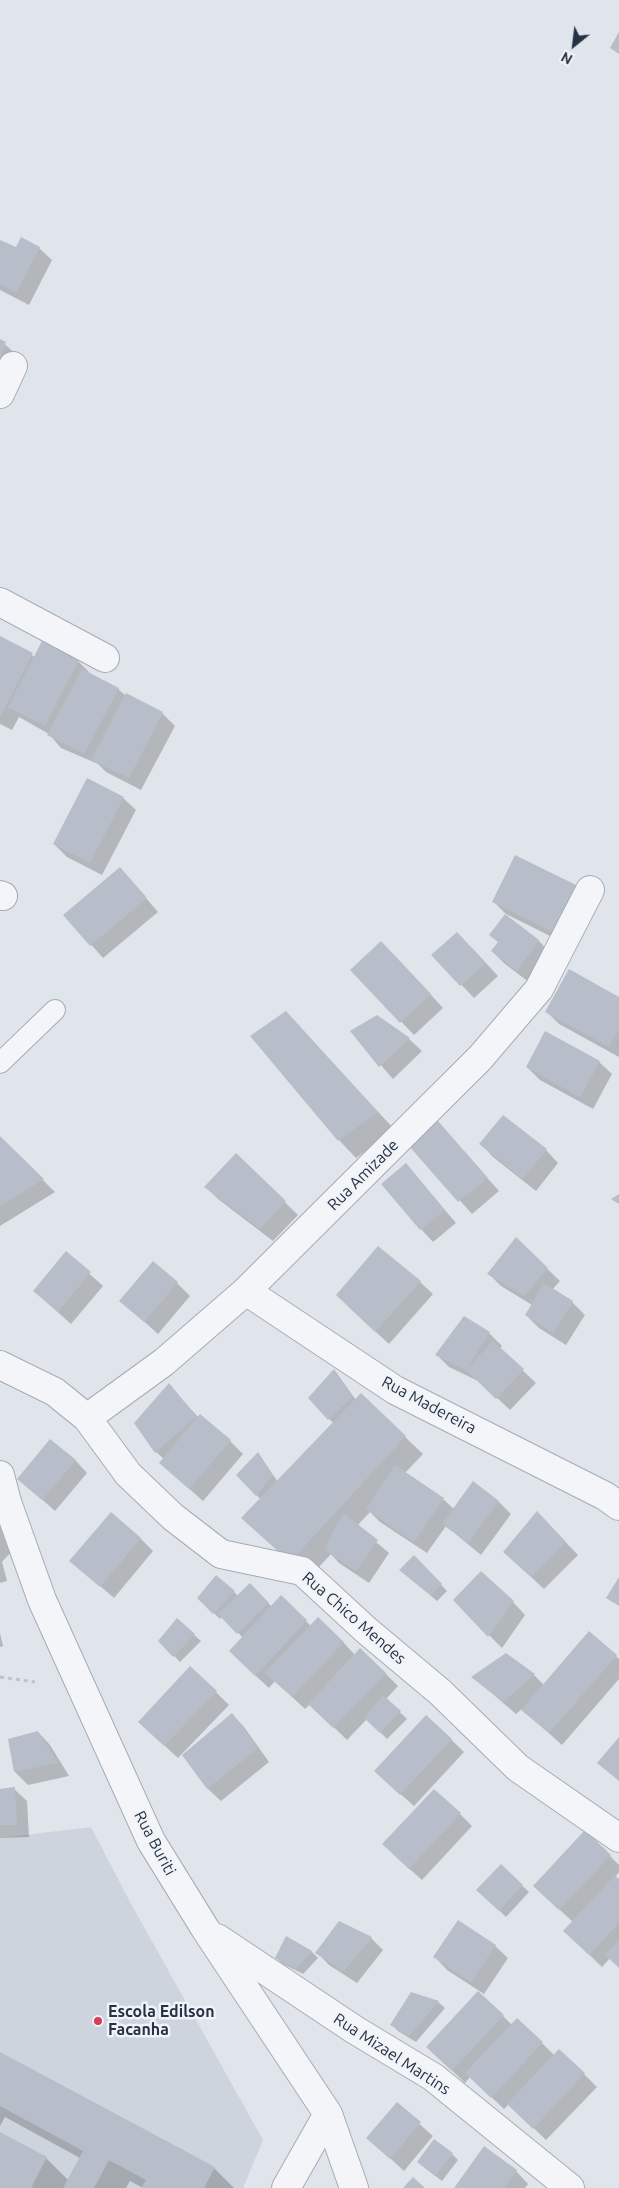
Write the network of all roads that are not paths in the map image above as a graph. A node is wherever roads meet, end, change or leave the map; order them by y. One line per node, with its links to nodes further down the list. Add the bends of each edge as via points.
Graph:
1 (13, 366): 2 (street)
2 (0, 394)
3 (0, 602): 4 (street)
4 (105, 658)
5 (590, 890): 8 (street, Rua Amizade, via 539,990 486,1051)
6 (55, 1010): 7 (lane)
7 (0, 1063)
8 (246, 1291): 10 (street, Rua Amizade, via 164,1362); 12 (street, Rua Madereira, via 395,1390)
9 (0, 1365): 10 (street, Rua Chico Mendes, via 55,1392)
10 (87, 1418): 13 (street, Rua Chico Mendes, via 128,1474 173,1517 221,1554 302,1571 440,1692 518,1768)
11 (0, 1475): 14 (street, Rua Buriti, via 42,1600 151,1841)
12 (619, 1506)
13 (619, 1838)
14 (206, 1930): 15 (street, Rua Buriti); 18 (street, Rua Mizael Martins, via 355,2030 433,2077)
15 (328, 2114): 16 (street); 17 (street, Rua Buriti)
16 (286, 2188)
17 (354, 2188)
18 (570, 2188)

